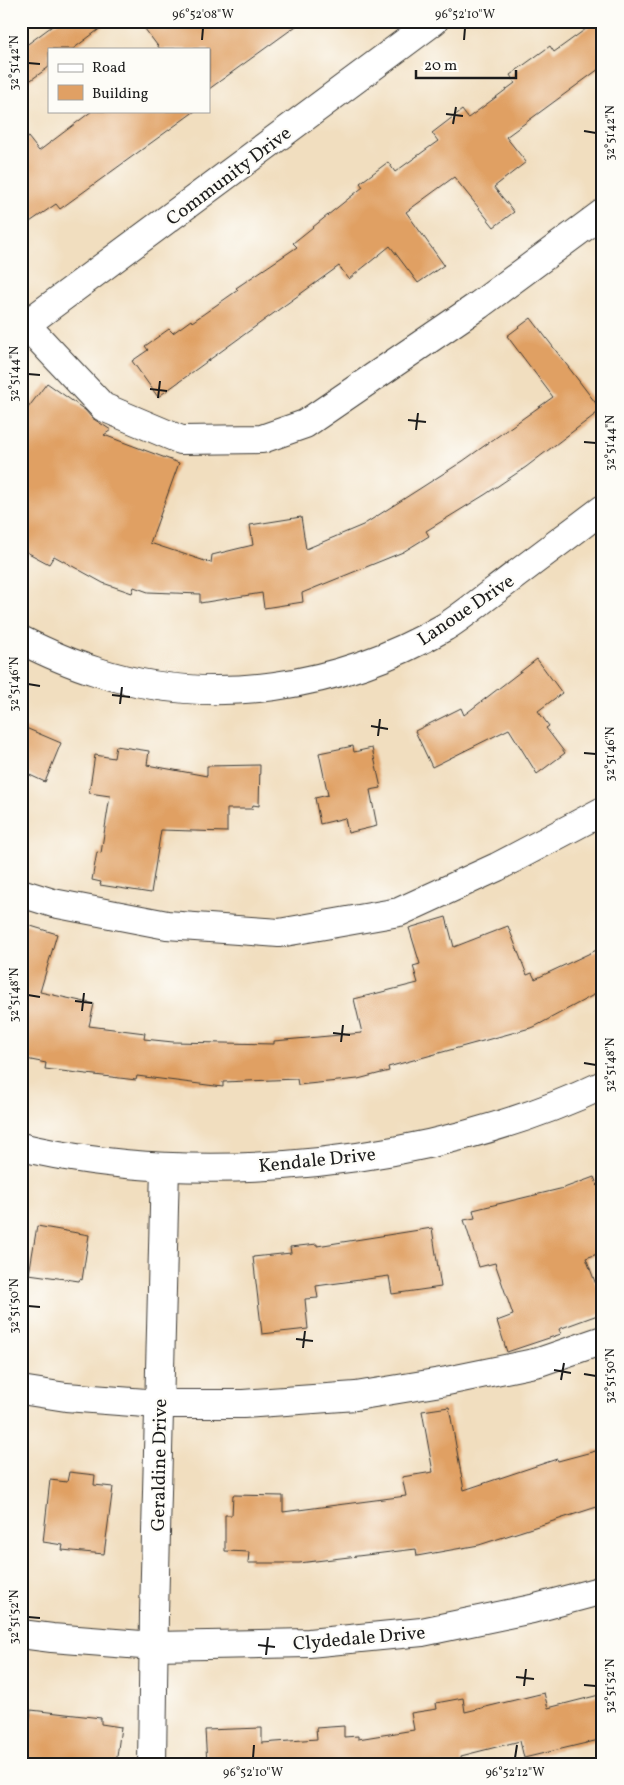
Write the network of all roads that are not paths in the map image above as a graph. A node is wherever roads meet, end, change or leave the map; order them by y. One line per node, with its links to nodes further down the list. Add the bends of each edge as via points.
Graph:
1 (434, 21): 3 (street, Community Drive)
2 (603, 213): 3 (street, via 479,305 304,424 262,439 181,440 103,407)
3 (24, 327)
4 (603, 509): 5 (street, Lanoue Drive, via 447,626 363,666 319,679 273,687 180,688 96,672)
5 (21, 640)
6 (603, 811): 7 (street, via 497,867 399,912 279,933 167,925 53,904)
7 (21, 893)
8 (603, 1084): 10 (street, Kendale Drive, via 514,1120 457,1137 386,1152 308,1162)
9 (21, 1147): 10 (street, Kendale Drive)
10 (165, 1167): 13 (street, Geraldine Drive)
11 (603, 1340): 13 (street, via 539,1362 447,1382 356,1396 243,1404)
12 (21, 1390): 13 (street)
13 (159, 1404): 16 (street, Geraldine Drive)
14 (603, 1590): 16 (street, Clydedale Drive, via 422,1632 309,1643)
15 (21, 1634): 16 (street, Clydedale Drive)
16 (154, 1646): 17 (street, Geraldine Drive)
17 (152, 1764)

